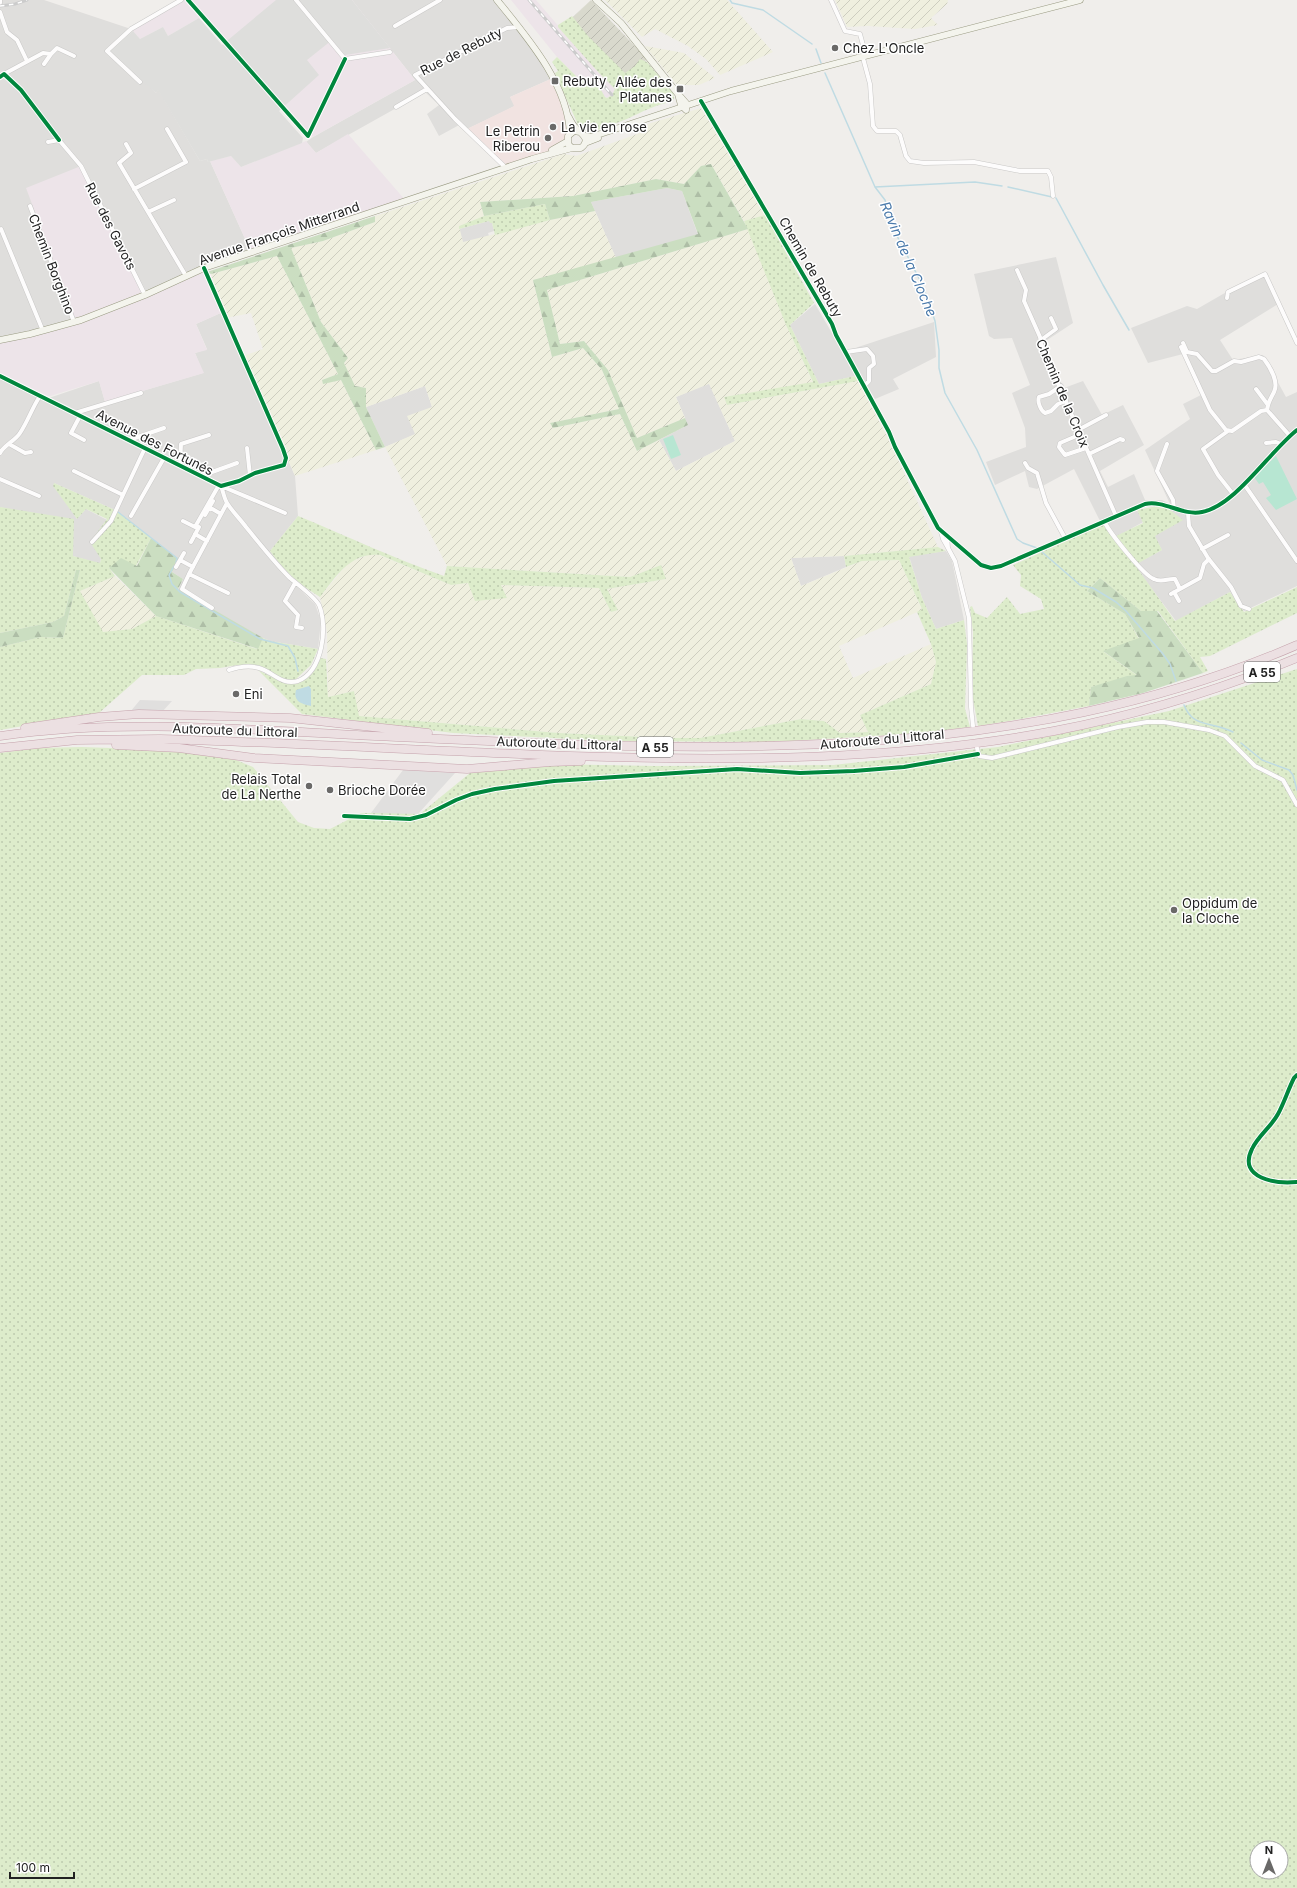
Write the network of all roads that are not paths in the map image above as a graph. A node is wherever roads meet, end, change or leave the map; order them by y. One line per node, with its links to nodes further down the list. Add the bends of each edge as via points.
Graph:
1 (0, 0): 10 (street)
2 (181, 0): 23 (street, via 131,29 107,52)
3 (188, 0): 18 (street, via 308,136)
4 (296, 0): 18 (street)
5 (440, 0): 12 (street)
6 (497, 0): 13 (main road)
7 (596, 0): 28 (main road, via 621,23 684,100)
8 (832, 0): 17 (street, via 845,31 860,34)
9 (1080, 0): 17 (main road)
10 (0, 3)
11 (0, 12): 19 (street, via 7,32 17,40)
12 (395, 26)
13 (518, 27): 24 (street, Rue de Rebuty, via 507,28 415,75); 27 (main road, via 551,73)
14 (390, 52): 18 (street)
15 (52, 54): 16 (street, via 59,48); 19 (street, via 45,52); 20 (street)
16 (74, 56)
17 (864, 57): 25 (main road); 41 (street, via 870,84 874,126 877,130 896,131 910,161 974,162 1020,171 1048,172)
18 (345, 59)
19 (27, 61): 21 (street)
20 (44, 64)
21 (4, 74): 22 (street); 32 (street, Rue des Gavots, via 21,90)
22 (0, 77)
23 (140, 82)
24 (428, 89): 26 (street); 39 (street, Rue de Rebuty)
25 (702, 102): 28 (main road); 57 (street, Chemin de Rebuty, via 811,287)
26 (396, 106)
27 (564, 107): 30 (main road, via 575,128); 31 (main road)
28 (685, 107): 33 (main road)
29 (167, 129): 40 (street, via 186,162)
30 (580, 132): 31 (main road, via 574,131); 33 (main road)
31 (570, 134): 34 (main road)
32 (59, 140): 35 (street); 49 (street, Rue des Gavots, via 81,166)
33 (585, 140): 37 (main road, via 578,149)
34 (568, 141): 37 (main road); 38 (main road)
35 (48, 142)
36 (126, 144): 40 (street, via 131,153 118,163)
37 (572, 148): 38 (main road)
38 (532, 159): 39 (main road, Avenue François Mitterrand)
39 (506, 168): 46 (main road, Avenue François Mitterrand)
40 (134, 189): 44 (street)
41 (1053, 196)
42 (174, 200): 44 (street)
43 (30, 206): 52 (street, Chemin Borghino)
44 (148, 212): 48 (street)
45 (1, 229): 53 (street)
46 (204, 268): 48 (main road, Avenue François Mitterrand); 93 (street, Avenue des Fortunés, via 286,458 284,465)
47 (1017, 270): 55 (street, Chemin de la Croix, via 1025,288 1024,300)
48 (186, 276): 49 (main road, Avenue François Mitterrand)
49 (145, 294): 52 (main road, Avenue François Mitterrand)
50 (1227, 298): 56 (street, via 1228,292 1265,274)
51 (1051, 318): 55 (street, via 1056,329)
52 (74, 322): 53 (main road, Avenue François Mitterrand)
53 (43, 331): 54 (main road, Avenue François Mitterrand)
54 (0, 340)
55 (1040, 340): 60 (street, Chemin de la Croix)
56 (1297, 343)
57 (846, 352): 59 (street, Chemin de Rebuty); 59 (street, via 867,349 873,356 874,364 869,368 869,381)
58 (0, 376): 63 (street, Avenue des Fortunés)
59 (864, 386): 113 (street, Chemin de Rebuty)
60 (1061, 386): 64 (street, Chemin de la Croix); 64 (street, via 1039,397 1038,401 1045,414 1058,404)
61 (1256, 389): 65 (street)
62 (141, 394): 66 (street)
63 (40, 396): 66 (street, Avenue des Fortunés); 78 (street, via 20,434)
64 (1066, 402): 71 (street, Chemin de la Croix)
65 (1268, 407): 70 (street, via 1232,431); 70 (street, via 1276,386 1264,359 1259,357 1241,362 1234,361 1214,372 1208,369 1197,354 1187,352 1182,345 1210,410); 73 (street)
66 (78, 414): 74 (street, via 71,433); 75 (street, Avenue des Fortunés)
67 (1106, 415): 71 (street)
68 (164, 428): 75 (street)
69 (1297, 430): 73 (street)
70 (1228, 431): 97 (street, via 1203,449 1209,462)
71 (1079, 432): 83 (street, Chemin de la Croix); 83 (street, via 1060,443 1059,447 1065,455)
72 (209, 435): 90 (street, via 181,444)
73 (1290, 436): 80 (street)
74 (84, 440)
75 (128, 440): 81 (street, Avenue des Fortunés)
76 (1123, 440): 86 (street, via 1120,439)
77 (1266, 443): 80 (street)
78 (9, 444): 84 (street, via 24,453); 85 (street)
79 (1167, 444): 103 (street, via 1157,471 1173,500)
80 (1281, 444): 95 (street)
81 (145, 448): 87 (street, Avenue des Fortunés); 98 (street)
82 (247, 448): 93 (street)
83 (1086, 448): 86 (street, Chemin de la Croix)
84 (31, 452)
85 (0, 453)
86 (1089, 454): 109 (street, Chemin de la Croix)
87 (164, 458): 90 (street, Avenue des Fortunés); 108 (street)
88 (1025, 463): 117 (street, via 1037,473 1046,503)
89 (237, 464): 92 (street)
90 (180, 466): 92 (street, Avenue des Fortunés)
91 (74, 471): 98 (street)
92 (201, 476): 96 (street, Avenue des Fortunés)
93 (250, 476): 96 (street, Avenue des Fortunés)
94 (0, 479): 99 (street)
95 (1244, 484): 97 (street); 126 (street)
96 (220, 486): 101 (street); 104 (street); 110 (street, via 195,527)
97 (1233, 494): 105 (street, via 1211,510)
98 (124, 495): 119 (street, via 111,521)
99 (39, 496)
100 (213, 501): 102 (street)
101 (227, 503): 106 (street); 130 (street)
102 (209, 508): 106 (street); 107 (street)
103 (1174, 509): 105 (street); 109 (street, via 1162,504 1149,504)
104 (285, 513)
105 (1188, 513): 122 (street, via 1189,526)
106 (221, 514): 118 (street)
107 (205, 515)
108 (130, 516)
109 (1116, 516): 111 (street)
110 (183, 521)
111 (1104, 521): 117 (street); 131 (street, via 1109,531 1145,574 1162,581 1174,578)
112 (199, 527): 114 (street)
113 (941, 532): 116 (street); 121 (street, Chemin de Rebuty)
114 (195, 534): 118 (street); 120 (street)
115 (1228, 535): 122 (street)
116 (947, 536): 117 (street, via 979,564 991,568 1004,565); 121 (street, Chemin de Rebuty)
117 (1065, 538)
118 (207, 541): 128 (street)
119 (92, 542)
120 (190, 542)
121 (948, 548): 140 (street, Chemin de Rebuty, via 955,561 969,618)
122 (1202, 549): 125 (street)
123 (184, 553): 124 (street)
124 (180, 560): 127 (street); 128 (street)
125 (1208, 560): 131 (street, via 1204,564 1201,577); 135 (street, via 1231,587 1241,606)
126 (1297, 560)
127 (176, 567)
128 (193, 567): 129 (street)
129 (189, 574): 132 (street); 134 (street, via 182,589)
130 (295, 583): 136 (street, via 285,601 298,615 296,627); 139 (street, via 318,603 323,621 322,646 311,668 303,678 292,682 284,681 259,668 247,666)
131 (1180, 589): 133 (street, via 1173,593)
132 (228, 593)
133 (1179, 601)
134 (212, 608)
135 (1249, 609)
136 (302, 628)
137 (1297, 645): 144 (highway, Autoroute du Littoral / A 55, via 1209,678 1127,702 1052,719 973,732 894,740 764,747)
138 (1297, 658): 148 (highway, Autoroute du Littoral / A 55, via 1174,701 1055,731 973,744 894,752)
139 (229, 670)
140 (973, 726)
141 (0, 732): 144 (highway, via 105,716 155,714 290,718 425,733)
142 (0, 736): 144 (highway, Autoroute du Littoral / A 55, via 76,729 159,727)
143 (35, 744): 145 (highway, Autoroute du Littoral / A 55); 148 (highway, Autoroute du Littoral / A 55, via 160,740); 148 (highway, via 160,746 254,758 467,769 550,762)
144 (562, 744)
145 (0, 748)
146 (977, 748): 147 (street)
147 (978, 754): 149 (street, via 992,758 1152,721 1218,732 1234,743 1255,766 1280,777); 150 (street, via 904,767 854,772 800,773 737,769 554,781 472,794 418,818)
148 (704, 760)
149 (1297, 805)
150 (344, 816)
151 (1297, 1075): 152 (street, via 1277,1115 1252,1149 1248,1159 1256,1175 1264,1180)
152 (1297, 1182)

